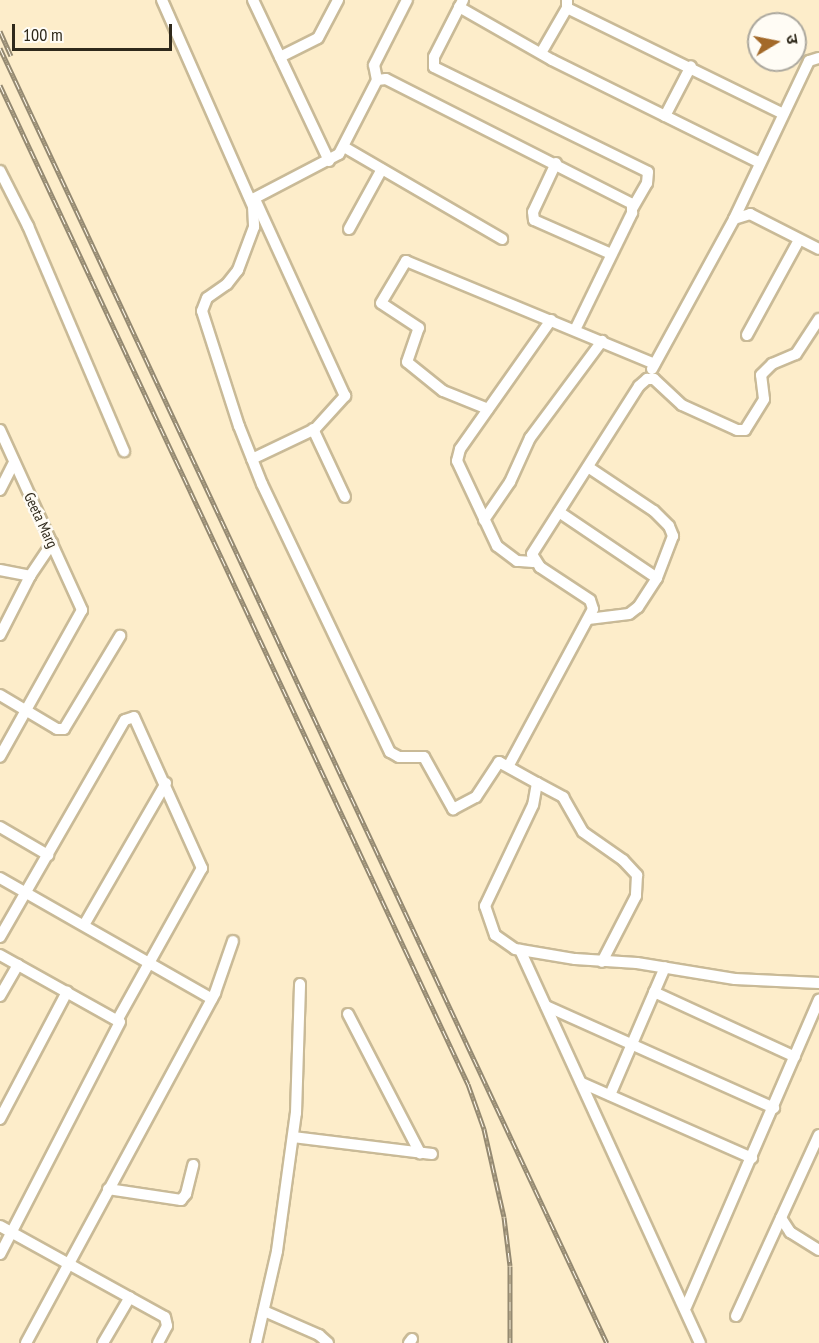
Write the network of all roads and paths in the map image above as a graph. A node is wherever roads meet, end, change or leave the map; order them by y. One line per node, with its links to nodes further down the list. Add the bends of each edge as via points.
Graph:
1 (162, 0): 20 (street)
2 (253, 0): 8 (street)
3 (338, 0): 8 (street, via 318,38)
4 (407, 0): 11 (street, via 374,65)
5 (461, 3): 7 (street); 21 (street, via 434,57 434,67 648,172 647,183)
6 (567, 4): 7 (street); 10 (street)
7 (541, 53): 13 (street)
8 (280, 57): 15 (street)
9 (819, 58): 12 (street, via 809,61)
10 (691, 66): 12 (street); 13 (street)
11 (377, 80): 14 (street); 17 (street, via 386,80)
12 (783, 114): 16 (street)
13 (665, 116): 16 (street)
14 (344, 147): 15 (street); 18 (street)
15 (329, 161): 20 (street)
16 (758, 162): 22 (street)
17 (556, 163): 21 (street, via 629,200); 27 (street, via 533,212 534,220)
18 (381, 169): 23 (street); 24 (street)
19 (0, 171): 38 (street, via 28,226)
20 (253, 199): 36 (street, via 344,390 342,400); 39 (street, via 254,227 248,250 238,270 227,284 207,298 202,311)
21 (633, 207): 27 (street)
22 (734, 219): 25 (street, via 750,214); 33 (street)
23 (348, 229)
24 (502, 239)
25 (800, 240): 26 (street); 31 (street)
26 (819, 249)
27 (611, 254): 30 (street)
28 (819, 319): 34 (street, via 796,354 772,364 761,375 764,399 745,430 702,416 673,398 654,379)
29 (551, 320): 30 (street); 35 (street); 35 (street, via 409,261 404,263 381,303 419,328 407,356 409,364 442,392)
30 (575, 330): 32 (street)
31 (747, 334)
32 (602, 341): 33 (street); 45 (street, via 530,438 510,482)
33 (655, 364): 34 (street)
34 (647, 379): 41 (street)
35 (488, 409): 45 (street, via 460,449 457,461)
36 (313, 429): 39 (street); 43 (street)
37 (0, 430): 40 (street, Geeta Marg)
38 (124, 451)
39 (252, 459): 57 (street, via 390,752 399,757 424,757 453,809 476,797 496,763)
40 (14, 462): 42 (street); 46 (street, Geeta Marg)
41 (588, 467): 44 (street); 50 (street, via 654,511 669,526 672,546)
42 (0, 490)
43 (345, 497)
44 (559, 512): 47 (street, via 532,554); 50 (street)
45 (484, 520): 47 (street, via 497,546 509,558)
46 (52, 543): 49 (street); 55 (street, Geeta Marg, via 82,610)
47 (533, 562): 51 (street, via 590,600)
48 (0, 570): 49 (street)
49 (30, 576): 52 (street)
50 (657, 578): 51 (street, via 633,612)
51 (590, 620): 57 (street)
52 (0, 635)
53 (120, 636): 55 (street, via 67,728 57,729)
54 (0, 694): 55 (street)
55 (26, 711): 56 (street)
56 (0, 757)
57 (509, 765): 59 (street)
58 (166, 783): 61 (street, via 140,726 134,717 128,717); 64 (street); 69 (street, via 202,868)
59 (537, 783): 67 (street, via 533,806 484,910 495,935 507,946); 70 (street, via 563,797 583,832 623,860 637,875 636,896)
60 (0, 827): 61 (street)
61 (48, 855): 63 (street)
62 (0, 878): 63 (street)
63 (27, 893): 64 (street); 65 (street)
64 (84, 925): 69 (street)
65 (0, 937)
66 (233, 941): 78 (street)
67 (520, 950): 70 (street); 80 (street)
68 (0, 955): 71 (street)
69 (148, 961): 78 (street); 82 (street)
70 (602, 962): 72 (street)
71 (18, 965): 75 (street); 77 (street)
72 (664, 968): 73 (street, via 735,979); 76 (street)
73 (819, 983)
74 (300, 984): 90 (street)
75 (67, 992): 82 (street); 88 (street)
76 (654, 992): 83 (street); 84 (street)
77 (0, 996)
78 (212, 999): 95 (street)
79 (819, 999): 84 (street)
80 (546, 1006): 83 (street); 85 (street)
81 (348, 1014): 91 (street)
82 (118, 1019): 98 (street, via 120,1027)
83 (631, 1044): 86 (street); 87 (street)
84 (795, 1057): 87 (street)
85 (582, 1083): 86 (street); 103 (street)
86 (610, 1095): 93 (street)
87 (774, 1108): 93 (street)
88 (0, 1119)
89 (819, 1135): 96 (street)
90 (293, 1137): 91 (street); 104 (street)
91 (420, 1153): 92 (street)
92 (432, 1154)
93 (752, 1158): 103 (street)
94 (193, 1165): 95 (street, via 183,1199)
95 (108, 1189): 101 (street)
96 (781, 1218): 99 (street, via 790,1232); 105 (street)
97 (0, 1226): 98 (street)
98 (12, 1232): 100 (street); 101 (street)
99 (819, 1250)
100 (0, 1254)
101 (69, 1263): 102 (street); 106 (street)
102 (130, 1297): 107 (street); 108 (street, via 168,1320)
103 (686, 1307): 111 (street)
104 (264, 1311): 109 (street); 110 (street, via 320,1335)
105 (736, 1316)
106 (26, 1343)
107 (103, 1343)
108 (158, 1343)
109 (256, 1343)
110 (328, 1343)
111 (700, 1343)

